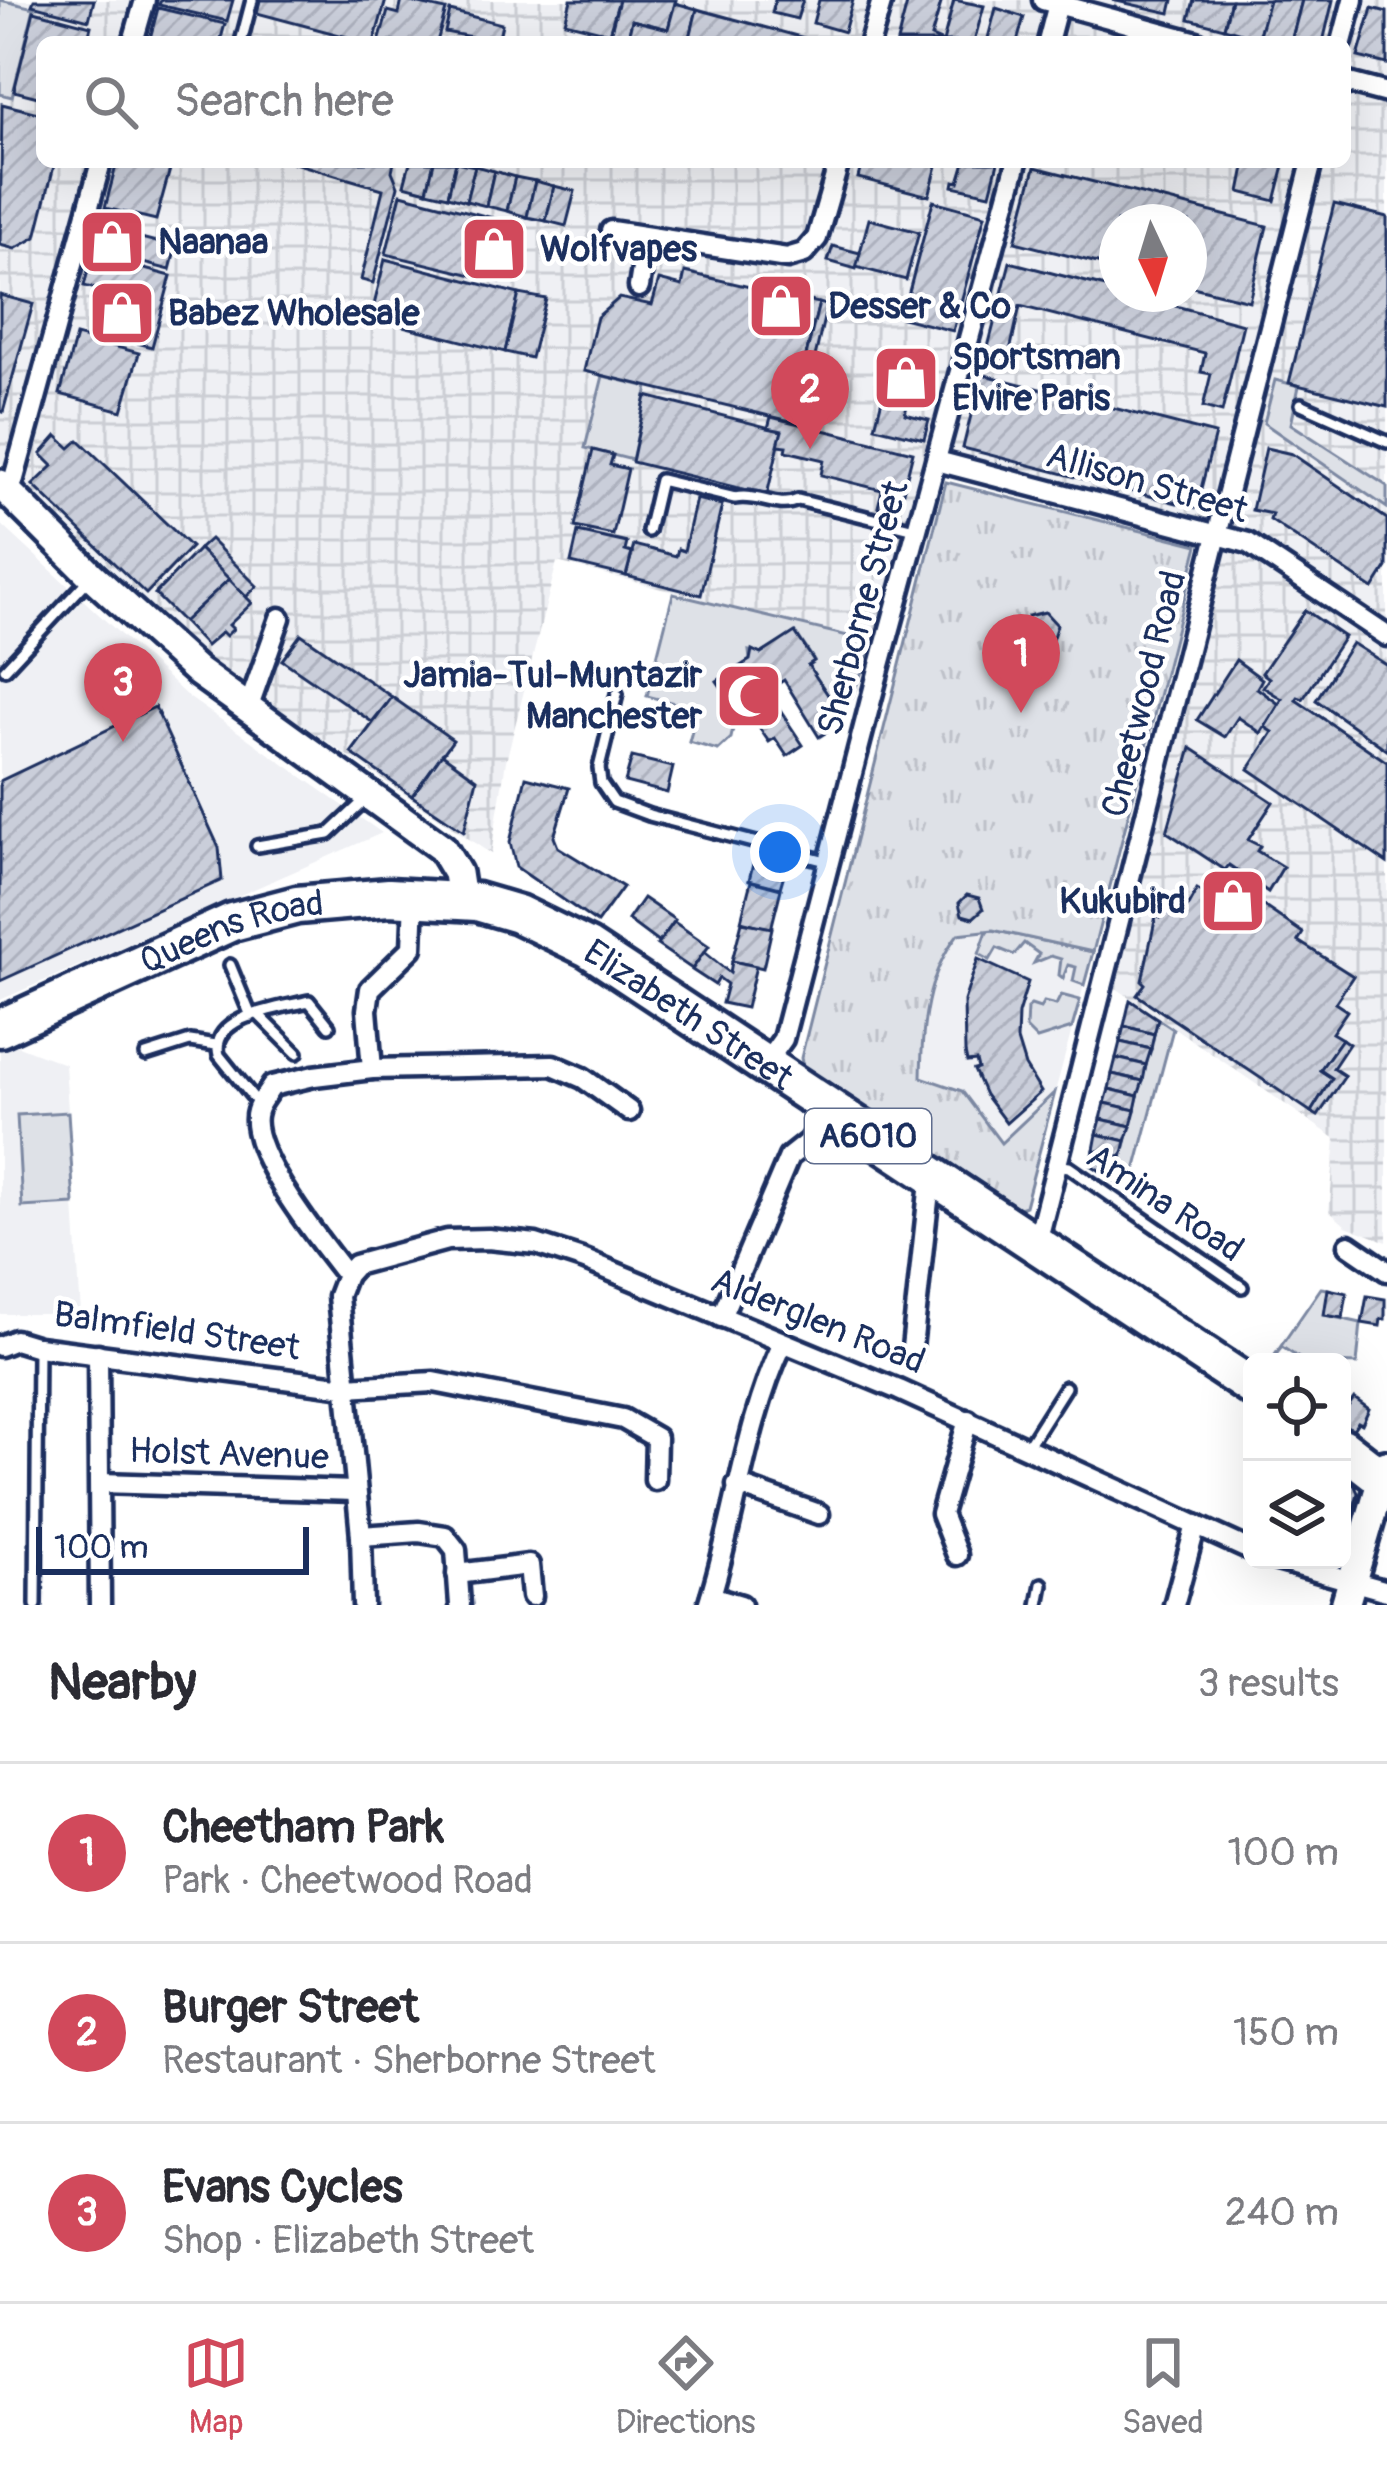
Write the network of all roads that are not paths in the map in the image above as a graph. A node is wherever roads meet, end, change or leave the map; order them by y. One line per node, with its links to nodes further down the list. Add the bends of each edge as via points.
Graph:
1 (145, 0): 6 (street)
2 (252, 0): 7 (lane)
3 (881, 0): 8 (street)
4 (1353, 0): 11 (street)
5 (1053, 1): 9 (street); 10 (street)
6 (135, 36)
7 (243, 36)
8 (872, 36)
9 (1049, 36)
10 (1176, 36)
11 (1344, 36)
12 (1351, 84): 13 (street)
13 (1387, 93)
14 (98, 168): 24 (street, via 14,478)
15 (836, 168): 19 (street, via 817,238 804,253 773,259)
16 (1015, 168): 23 (street, Sherborne Street)
17 (1310, 168): 27 (street, Cheetwood Road)
18 (610, 231): 19 (street)
19 (646, 238): 20 (street)
20 (639, 287)
21 (1301, 404): 22 (lane)
22 (1387, 442)
23 (937, 461): 25 (street, Sherborne Street); 27 (street, Allison Street)
24 (3, 486): 28 (street)
25 (919, 530): 26 (lane, via 798,500 735,498 660,480); 36 (street, Sherborne Street)
26 (648, 531)
27 (1219, 532): 30 (street, Allison Street, via 1260,550); 51 (street, Cheetwood Road)
28 (92, 576): 31 (lane); 33 (street)
29 (280, 618): 33 (street)
30 (1387, 636)
31 (5, 669)
32 (617, 694): 36 (lane, via 599,768 614,802)
33 (245, 706): 34 (street)
34 (370, 794): 35 (lane, via 329,834); 38 (street, via 442,848)
35 (257, 846)
36 (830, 862): 46 (street, Sherborne Street, via 784,1039)
37 (414, 897): 38 (highway, Queens Road / A6010); 42 (highway, Queens Road / A6010, via 297,904 246,918); 47 (street, via 412,948 370,988)
38 (469, 901): 46 (highway, Elizabeth Street / A6010, via 588,948)
39 (230, 965): 40 (lane)
40 (255, 1015): 41 (lane, via 309,1001); 43 (lane, via 229,1026); 44 (lane)
41 (329, 1026)
42 (0, 1028)
43 (216, 1045): 45 (lane, via 190,1041); 48 (lane)
44 (297, 1053)
45 (146, 1055)
46 (763, 1066): 50 (highway, Elizabeth Street / A6010)
47 (373, 1069): 48 (street, via 272,1086); 49 (street, via 553,1065)
48 (260, 1106): 56 (street, via 258,1140)
49 (629, 1111)
50 (831, 1112): 52 (highway, Elizabeth Street / A6010); 58 (street, via 789,1157)
51 (1057, 1165): 53 (street, Cheetwood Road); 57 (lane, Amina Road)
52 (937, 1180): 53 (highway, Elizabeth Street / A6010); 63 (street, via 928,1191)
53 (1033, 1240): 64 (highway, Elizabeth Street / A6010)
54 (1349, 1245): 55 (street)
55 (1387, 1271)
56 (346, 1274): 58 (street, Alderglen Road, via 366,1260 447,1240 511,1240 585,1260); 65 (street, via 338,1306)
57 (1242, 1287)
58 (721, 1317): 59 (street, Alderglen Road)
59 (783, 1343): 67 (street, Alderglen Road); 73 (street)
60 (0, 1346): 61 (street, Balmfield Street, via 16,1340)
61 (38, 1347): 62 (street, Balmfield Street); 87 (lane)
62 (98, 1354): 65 (street, Balmfield Street); 72 (street)
63 (911, 1358)
64 (1243, 1381)
65 (346, 1387): 71 (street, Balmfield Street, via 434,1382 623,1419 656,1438); 74 (street)
66 (1065, 1387): 68 (lane)
67 (968, 1420): 68 (street, Alderglen Road); 79 (street, via 941,1514)
68 (1027, 1447): 76 (street, Alderglen Road)
69 (1351, 1453): 70 (highway)
70 (1386, 1474): 84 (street)
71 (655, 1480)
72 (101, 1483): 74 (street, Holst Avenue); 88 (street)
73 (737, 1485): 75 (street); 86 (street)
74 (355, 1491): 77 (street)
75 (819, 1514)
76 (1196, 1526): 78 (street, Alderglen Road); 93 (street)
77 (362, 1536): 81 (street, via 445,1536); 89 (street)
78 (1243, 1547)
79 (957, 1555)
80 (1296, 1569): 84 (street)
81 (458, 1574): 85 (street, via 528,1555); 90 (street)
82 (1042, 1584): 92 (lane)
83 (1387, 1591): 84 (street)
84 (1348, 1593)
85 (532, 1596)
86 (709, 1601): 91 (street)
87 (36, 1605)
88 (100, 1605)
89 (363, 1605)
90 (460, 1605)
91 (741, 1605)
92 (1038, 1605)
93 (1174, 1605)

